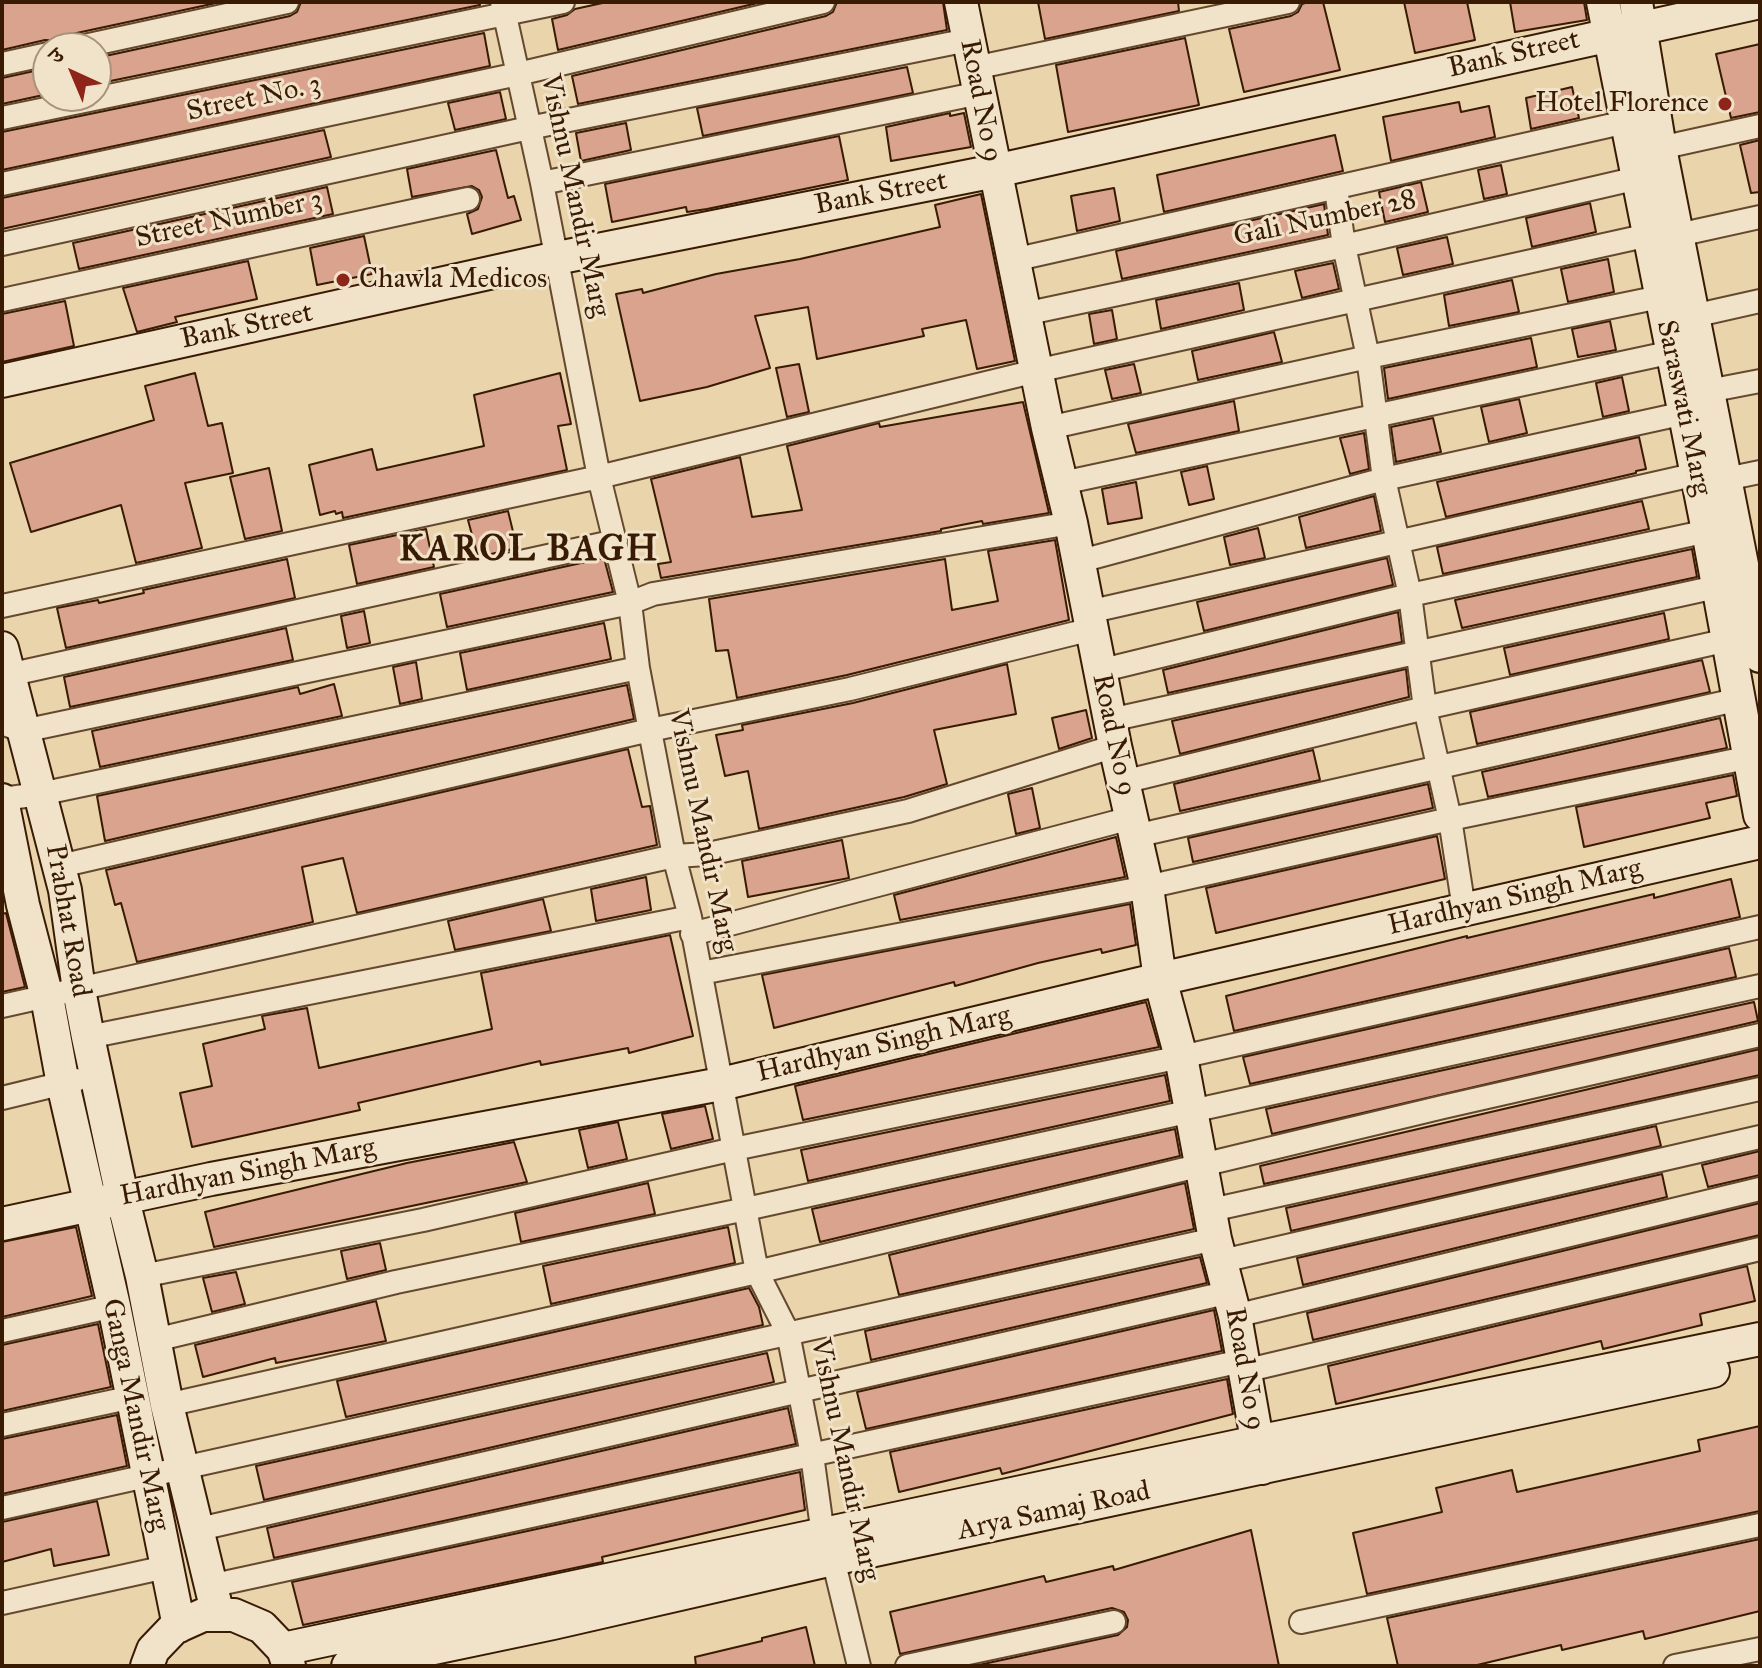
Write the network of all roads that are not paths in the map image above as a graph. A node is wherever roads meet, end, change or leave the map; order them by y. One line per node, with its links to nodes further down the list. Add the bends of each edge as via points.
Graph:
1 (287, 2): 11 (street)
2 (563, 2): 8 (street)
3 (823, 2): 15 (street, Street No. 3)
4 (961, 2): 14 (street, Road No 9)
5 (1288, 2): 14 (street)
6 (1603, 2): 10 (street, Saraswati Marg)
7 (1760, 2): 9 (street, Bank Street)
8 (504, 8): 15 (street, Vishnu Mandir Marg); 16 (street)
9 (1638, 15): 10 (street, Bank Street); 20 (street, Saraswati Marg)
10 (1609, 34): 17 (street, Saraswati Marg); 21 (street, Bank Street)
11 (112, 40)
12 (32, 57): 13 (street)
13 (2, 64)
14 (974, 67): 19 (street); 21 (street, Road No 9); 23 (street)
15 (518, 74): 19 (street, Vishnu Mandir Marg); 24 (street, Street No. 3)
16 (2, 118)
17 (1626, 122): 22 (street, Saraswati Marg); 25 (street)
18 (1760, 126): 20 (street)
19 (529, 128): 23 (street, Vishnu Mandir Marg); 29 (street)
20 (1660, 148): 28 (street, Saraswati Marg)
21 (995, 171): 31 (street, Bank Street); 32 (street, Road No 9)
22 (1638, 178): 28 (street, Saraswati Marg); 30 (street, Gali Number 28)
23 (542, 183): 31 (street, Vishnu Mandir Marg)
24 (2, 184)
25 (1336, 189): 30 (street); 32 (street)
26 (468, 199): 34 (street, Street Number 3)
27 (1760, 217): 28 (street)
28 (1663, 235): 33 (street, Saraswati Marg); 35 (street); 38 (street, Saraswati Marg)
29 (2, 244)
30 (1344, 246): 35 (street); 37 (street, Gali Number 28)
31 (557, 258): 42 (street, Bank Street); 50 (street, Vishnu Mandir Marg)
32 (1013, 260): 37 (street, Road No 9)
33 (1660, 297): 39 (street, Saraswati Marg); 40 (street)
34 (2, 300)
35 (1357, 301): 40 (street); 41 (street)
36 (1760, 301): 38 (street)
37 (1024, 314): 41 (street, Road No 9)
38 (1693, 316): 44 (street, Saraswati Marg)
39 (1673, 352): 45 (street, Saraswati Marg); 46 (street)
40 (1368, 357): 46 (street); 47 (street)
41 (1036, 371): 47 (street, Road No 9); 50 (street)
42 (2, 381)
43 (1760, 381): 44 (street)
44 (1708, 391): 49 (street, Saraswati Marg)
45 (1685, 413): 49 (street, Saraswati Marg); 51 (street)
46 (1375, 416): 51 (street); 52 (street)
47 (1048, 428): 52 (street, Road No 9)
48 (1760, 472): 49 (street)
49 (1712, 476): 54 (street, Saraswati Marg); 56 (street); 58 (street, Saraswati Marg)
50 (599, 477): 55 (street, Vishnu Mandir Marg); 62 (street)
51 (1384, 479): 56 (street); 57 (street)
52 (1062, 483): 53 (street, Road No 9)
53 (1071, 523): 57 (street, Road No 9); 61 (street, via 653,594)
54 (1708, 531): 59 (street, Saraswati Marg); 60 (street)
55 (616, 541): 61 (street, Vishnu Mandir Marg); 66 (street)
56 (1398, 541): 60 (street); 63 (street)
57 (1077, 562): 63 (street, Road No 9)
58 (1752, 566): 64 (street, Saraswati Marg)
59 (1716, 587): 64 (street, Saraswati Marg); 65 (street)
60 (1410, 595): 65 (street); 68 (street)
61 (630, 603): 67 (street, Vishnu Mandir Marg); 71 (street)
62 (2, 606)
63 (1090, 620): 68 (street, Road No 9); 72 (street, via 850,689)
64 (1751, 646): 69 (street, Saraswati Marg); 70 (street)
65 (1419, 654): 70 (street); 73 (street)
66 (5, 662): 71 (street, Prabhat Road)
67 (638, 668): 72 (street, Vishnu Mandir Marg); 77 (street)
68 (1099, 671): 73 (street, Road No 9)
69 (1740, 699): 74 (street, Saraswati Marg); 75 (street)
70 (1425, 708): 75 (street); 76 (street)
71 (12, 727): 77 (street, Prabhat Road)
72 (650, 730): 83 (street, Vishnu Mandir Marg); 84 (street)
73 (1112, 733): 76 (street, Road No 9); 83 (street, via 908,811 708,854)
74 (1751, 757): 79 (street, Saraswati Marg); 80 (street)
75 (1437, 766): 80 (street); 81 (street)
76 (1123, 782): 81 (street, Road No 9)
77 (40, 794): 78 (street); 84 (street, Prabhat Road)
78 (2, 799): 86 (street, Prabhat Road)
79 (1760, 815)
80 (1450, 819): 85 (street); 87 (street)
81 (1133, 827): 85 (street, Road No 9); 88 (street)
82 (1760, 842): 87 (street, Hardhyan Singh Marg)
83 (674, 856): 88 (street, Vishnu Mandir Marg); 93 (street)
84 (60, 866): 93 (street, Prabhat Road)
85 (1147, 887): 90 (street); 91 (street, Road No 9)
86 (12, 907): 94 (street, Prabhat Road)
87 (1464, 909): 91 (street, Hardhyan Singh Marg)
88 (691, 925): 90 (street, Vishnu Mandir Marg); 97 (street)
89 (1760, 927): 98 (street)
90 (701, 973): 101 (street, Vishnu Mandir Marg)
91 (1160, 979): 98 (street, Road No 9); 101 (street, Hardhyan Singh Marg)
92 (1760, 986): 104 (street)
93 (79, 990): 94 (street); 97 (street, Prabhat Road)
94 (47, 997): 95 (street); 100 (street, Prabhat Road)
95 (2, 1006)
96 (1760, 1035): 107 (street)
97 (88, 1037): 99 (street, Prabhat Road)
98 (1181, 1057): 104 (street, Road No 9); 106 (street)
99 (97, 1074): 100 (street); 109 (street, Prabhat Road)
100 (63, 1084): 103 (street); 110 (street, Prabhat Road)
101 (721, 1084): 106 (street, Vishnu Mandir Marg); 109 (street, Hardhyan Singh Marg)
102 (1760, 1089): 113 (street)
103 (2, 1098)
104 (1191, 1110): 107 (street, Road No 9); 111 (street)
105 (1760, 1137): 113 (street)
106 (734, 1149): 111 (street, Vishnu Mandir Marg); 116 (street, via 423,1220)
107 (1202, 1166): 113 (street, Road No 9); 115 (street)
108 (1760, 1189): 117 (street)
109 (122, 1196): 110 (street, Hardhyan Singh Marg); 116 (street, Ganga Mandir Marg)
110 (90, 1204): 112 (street, Hardhyan Singh Marg); 118 (street, Ganga Mandir Marg)
111 (746, 1209): 115 (street, Vishnu Mandir Marg); 122 (street, via 396,1282)
112 (2, 1224)
113 (1216, 1237): 117 (street, Road No 9); 120 (street)
114 (1760, 1249): 124 (street)
115 (757, 1272): 120 (street, Vishnu Mandir Marg); 127 (street)
116 (142, 1276): 122 (street, Ganga Mandir Marg)
117 (1232, 1304): 124 (street, Road No 9); 125 (street)
118 (114, 1306): 119 (street); 126 (street, Ganga Mandir Marg)
119 (2, 1331)
120 (788, 1333): 125 (street, Vishnu Mandir Marg); 131 (street)
121 (1760, 1339): 130 (street)
122 (155, 1340): 127 (street, Ganga Mandir Marg)
123 (1760, 1361): 130 (street)
124 (1243, 1366): 129 (street); 130 (street, Road No 9)
125 (798, 1390): 129 (street, Vishnu Mandir Marg); 135 (street)
126 (133, 1397): 128 (street); 132 (street, Ganga Mandir Marg)
127 (167, 1405): 131 (street, Ganga Mandir Marg)
128 (2, 1425)
129 (812, 1455): 136 (street, Vishnu Mandir Marg); 138 (street)
130 (1260, 1455): 136 (street)
131 (182, 1467): 132 (street); 135 (street, Ganga Mandir Marg)
132 (148, 1473): 133 (street); 137 (street, Ganga Mandir Marg)
133 (2, 1508)
134 (1760, 1525): 141 (street)
135 (195, 1530): 138 (street, Ganga Mandir Marg)
136 (828, 1547): 144 (street); 147 (street, via 553,1623); 148 (street, Vishnu Mandir Marg)
137 (166, 1567): 139 (street); 142 (street, Ganga Mandir Marg)
138 (214, 1601): 142 (street, via 203,1615); 144 (street, via 262,1627)
139 (2, 1603)
140 (1114, 1622): 149 (street)
141 (1301, 1622)
142 (179, 1626): 146 (street, via 153,1650)
143 (1760, 1649): 145 (street)
144 (286, 1657)
145 (1713, 1662): 150 (street)
146 (147, 1666)
147 (348, 1666)
148 (859, 1666)
149 (907, 1666)
150 (1675, 1666)

